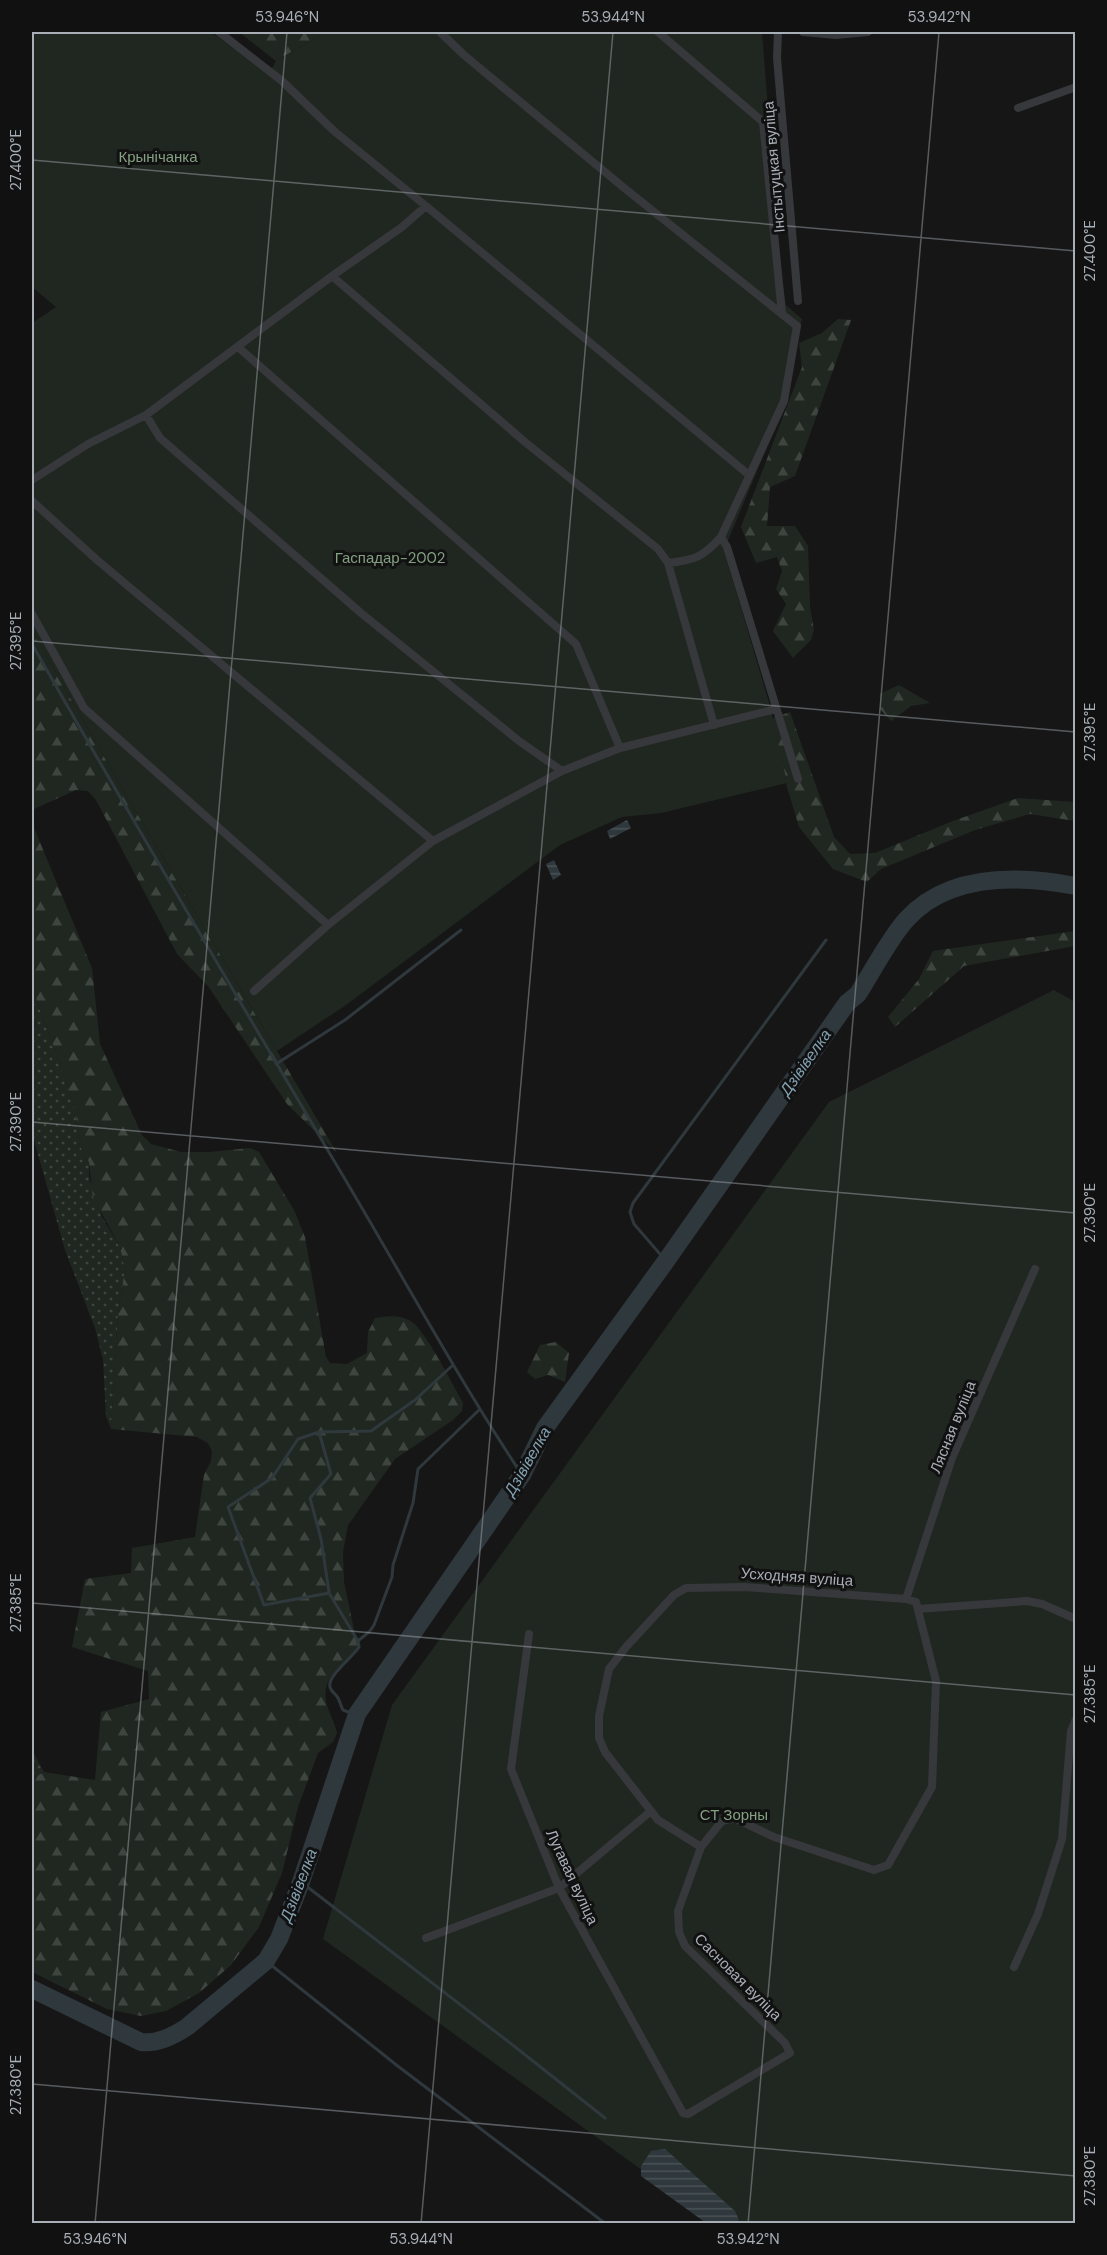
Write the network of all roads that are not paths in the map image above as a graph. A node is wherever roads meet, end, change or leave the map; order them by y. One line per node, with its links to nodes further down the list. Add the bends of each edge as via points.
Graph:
1 (219, 32): 9 (street, via 282,81 334,131)
2 (440, 32): 12 (street, via 623,187)
3 (658, 32): 12 (street, via 763,122)
4 (778, 32): 11 (street, Інстытуцкая вуліца)
5 (802, 32): 6 (street)
6 (868, 32)
7 (1076, 87): 8 (street)
8 (1018, 108)
9 (426, 206): 10 (street); 15 (street)
10 (332, 276): 13 (street); 19 (street, via 525,442 658,549)
11 (798, 301)
12 (782, 314): 15 (street, via 797,326 783,401)
13 (238, 347): 14 (street); 23 (street, via 576,644)
14 (146, 415): 16 (street, via 88,444); 24 (street, via 160,438 362,613 519,741)
15 (749, 475): 18 (street)
16 (32, 480)
17 (32, 501): 26 (street)
18 (721, 537): 19 (street, via 708,552 691,561); 21 (street)
19 (668, 563): 22 (street)
20 (32, 614): 27 (street, via 84,708)
21 (776, 709): 22 (street); 25 (street)
22 (714, 726): 23 (street)
23 (620, 748): 24 (street)
24 (562, 771): 26 (street)
25 (798, 779)
26 (433, 841): 27 (street)
27 (328, 925): 28 (street)
28 (254, 991)
29 (1035, 1269): 30 (street, Лясная вуліца, via 952,1458)
30 (906, 1599): 31 (street, via 916,1602); 35 (street, Усходняя вуліца, via 745,1587 686,1588 674,1595 609,1670 599,1716 599,1738 606,1752)
31 (918, 1608): 32 (street, via 1027,1601); 36 (street, Сасновая вуліца, via 936,1681 932,1787 888,1865 874,1870 774,1837 734,1818 722,1821)
32 (1076, 1619)
33 (529, 1634): 37 (street, Лугавая вуліца, via 510,1769)
34 (1076, 1719): 39 (street, via 1071,1731 1062,1839 1038,1914)
35 (651, 1811): 36 (street, via 658,1820); 37 (street)
36 (701, 1847): 40 (street, Сасновая вуліца, via 678,1911 679,1932 685,1946 785,2043 790,2053 693,2113)
37 (559, 1888): 38 (street); 40 (street, Лугавая вуліца)
38 (426, 1938)
39 (1014, 1967)
40 (683, 2113)

